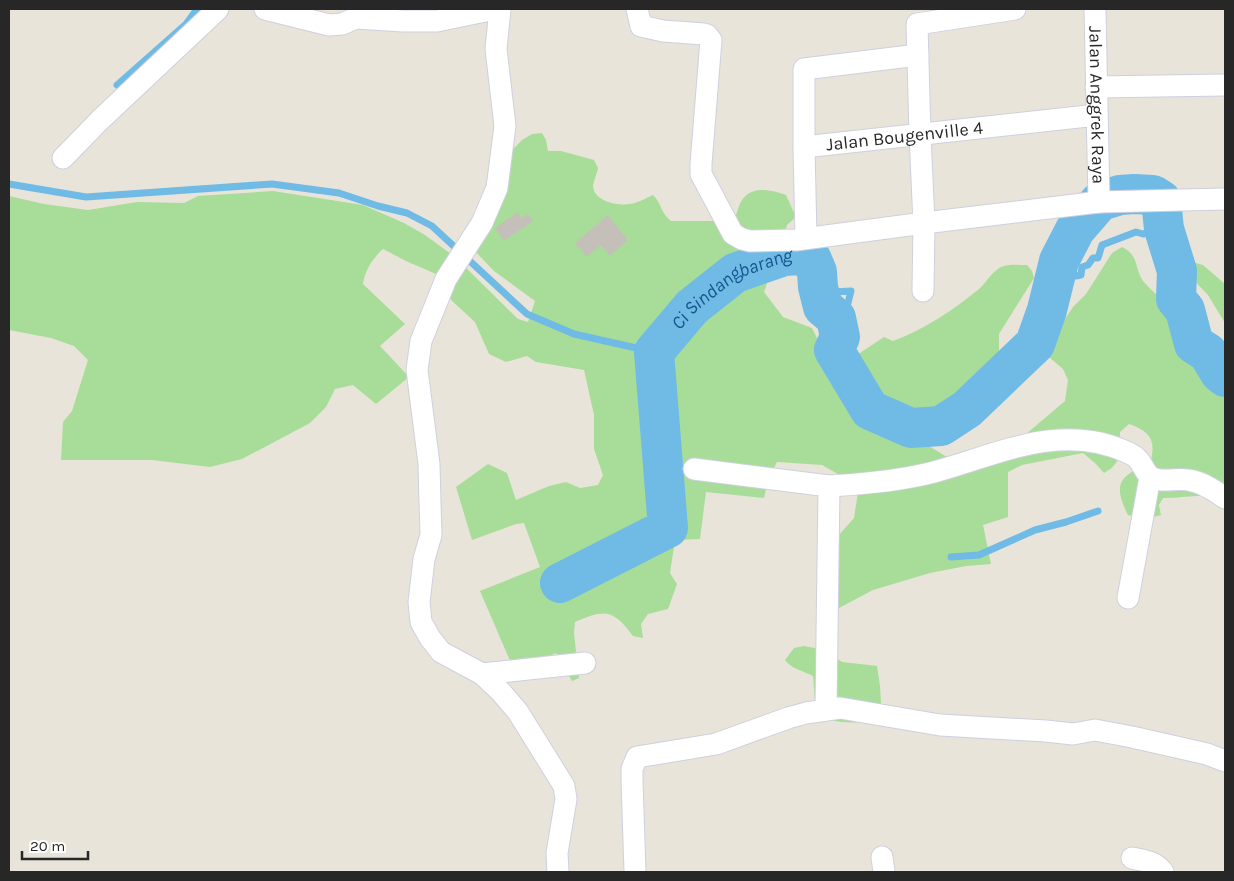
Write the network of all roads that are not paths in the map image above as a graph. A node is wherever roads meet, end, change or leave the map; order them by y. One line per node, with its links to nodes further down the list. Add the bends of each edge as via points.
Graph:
1 (218, 9): 14 (street)
2 (265, 9): 3 (street, via 329,25 356,18 437,21)
3 (494, 9)
4 (500, 9): 26 (street, via 496,49 505,126 497,188 482,223 446,279 421,342 417,370 429,464 431,535 424,559 419,602 422,622 442,652)
5 (637, 9): 18 (street, via 641,26 710,37 701,174 733,234 750,241)
6 (1015, 9): 8 (street, via 917,24)
7 (1095, 9): 10 (street, Jalan Anggrek Raya)
8 (918, 55): 12 (street); 13 (street, via 804,69)
9 (1225, 85): 10 (street)
10 (1096, 87): 11 (street, Jalan Anggrek Raya)
11 (1097, 115): 12 (street, Jalan Bougenville 4); 16 (street, Jalan Anggrek Raya)
12 (920, 135): 13 (street, Jalan Bougenville 4); 17 (street)
13 (804, 147): 18 (street, Jalan Bougenville 4)
14 (63, 158)
15 (1225, 199): 16 (street)
16 (1099, 202): 17 (street)
17 (924, 223): 18 (street); 19 (street)
18 (806, 238)
19 (923, 291)
20 (694, 469): 22 (street)
21 (1150, 477): 22 (street, via 1140,460 1127,452 1076,438 1006,450 892,481); 23 (street, via 1199,482); 24 (street)
22 (829, 486): 27 (street)
23 (1225, 498)
24 (1128, 598)
25 (585, 663): 26 (street)
26 (482, 674): 30 (street, via 518,712 564,786 566,799 557,853)
27 (826, 710): 28 (street, via 840,708 940,725 1073,734 1095,730); 31 (street, via 788,718 716,744 637,757 632,769)
28 (1225, 761)
29 (1132, 858): 32 (street, via 1156,864)
30 (558, 872)
31 (635, 872)
32 (1163, 872)

